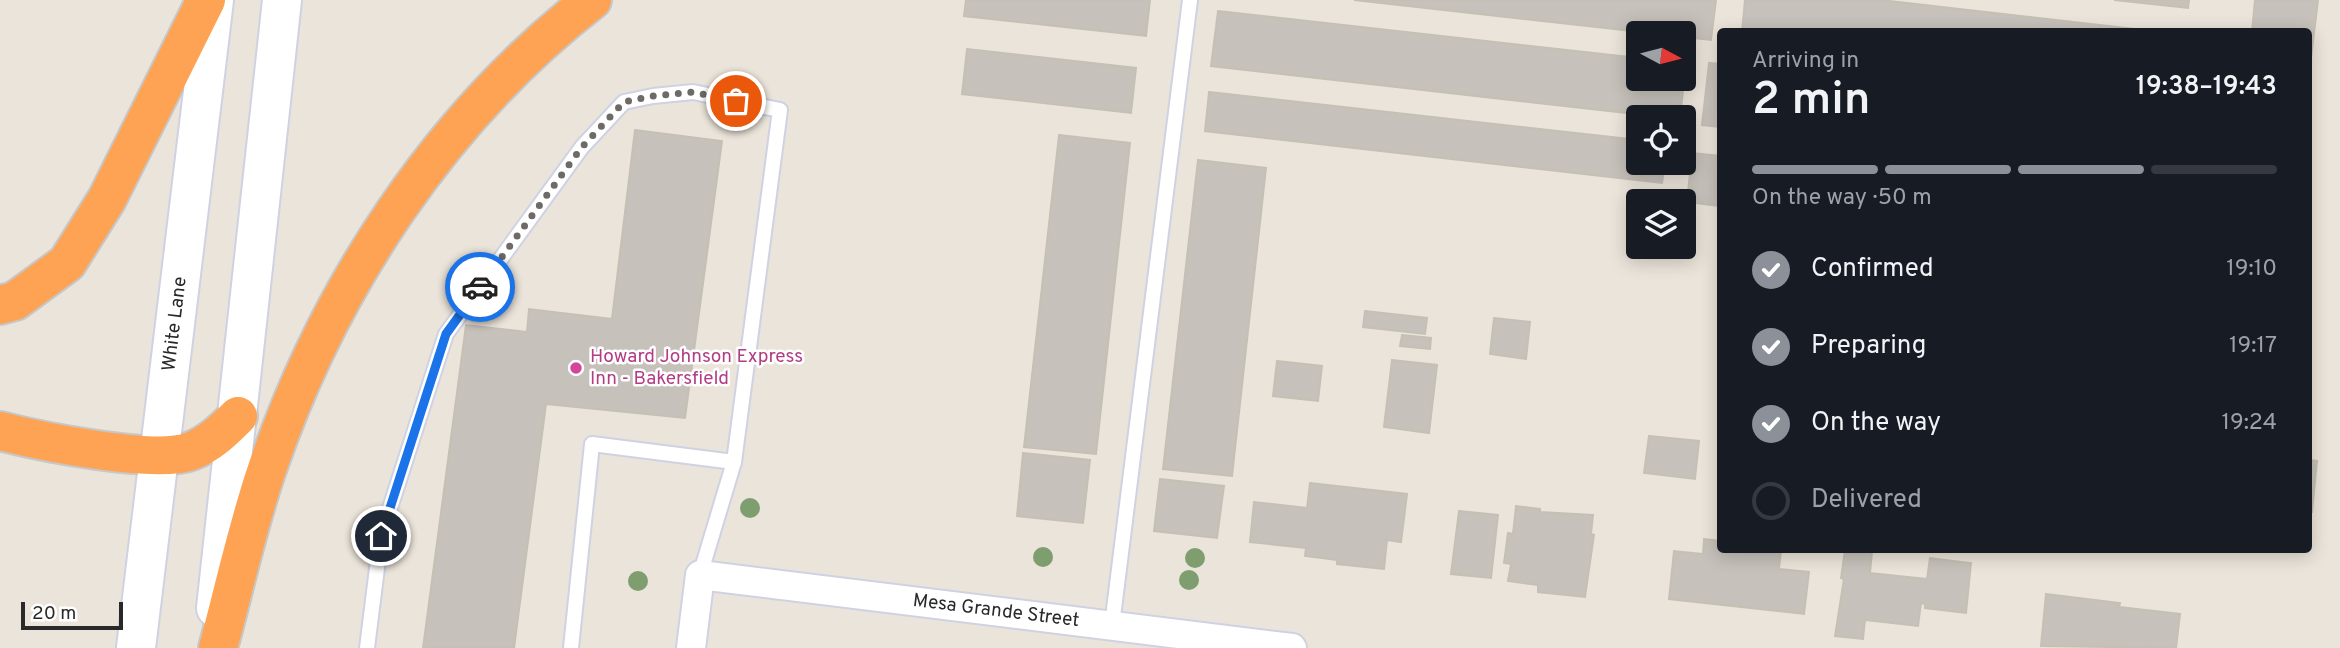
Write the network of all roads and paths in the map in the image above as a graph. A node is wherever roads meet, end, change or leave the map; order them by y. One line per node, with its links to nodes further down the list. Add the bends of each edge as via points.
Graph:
1 (206, 0): 6 (highway, via 107,199 67,263 15,301)
2 (214, 0): 9 (main road, White Lane)
3 (282, 0): 7 (main road)
4 (592, 0): 16 (highway, via 501,82 442,148 390,218 344,293 305,371 267,470)
5 (1190, 0): 12 (lane)
6 (0, 305)
7 (238, 416): 9 (highway, via 215,439 190,452); 15 (main road)
8 (0, 431): 9 (highway)
9 (159, 457): 14 (main road, White Lane)
10 (734, 462): 11 (lane); 17 (lane, via 780,110 693,92 624,102 582,147 446,334 381,536); 18 (lane, via 592,444)
11 (700, 575): 12 (street, Mesa Grande Street); 19 (street)
12 (1112, 625): 13 (street, Mesa Grande Street)
13 (1158, 640): 20 (street, Mesa Grande Street)
14 (136, 648)
15 (211, 648)
16 (218, 648)
17 (367, 648)
18 (571, 648)
19 (691, 648)
20 (1292, 648)

